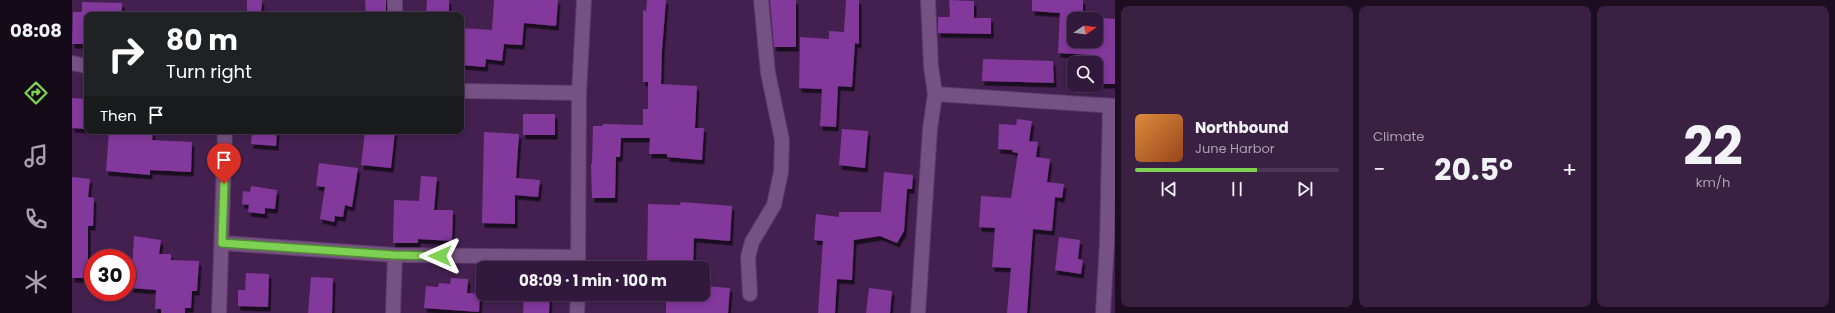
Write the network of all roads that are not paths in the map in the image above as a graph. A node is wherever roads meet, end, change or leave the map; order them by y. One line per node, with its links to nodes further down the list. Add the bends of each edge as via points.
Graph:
1 (395, 0): 5 (street)
2 (584, 0): 9 (street)
3 (761, 0): 18 (street, via 768,73 782,140 781,172 774,205 752,242 748,257)
4 (928, 0): 10 (street)
5 (395, 12)
6 (72, 63): 7 (street)
7 (84, 65)
8 (464, 91): 9 (street)
9 (579, 93): 17 (street)
10 (935, 94): 11 (street); 23 (street, via 930,129)
11 (1112, 106): 14 (street)
12 (225, 134): 13 (street)
13 (222, 243): 15 (street); 20 (street)
14 (1111, 245): 24 (street)
15 (394, 255): 16 (street); 21 (street)
16 (532, 261)
17 (578, 261)
18 (750, 294)
19 (578, 301): 22 (street)
20 (220, 313)
21 (393, 313)
22 (577, 313)
23 (918, 313)
24 (1103, 313)

